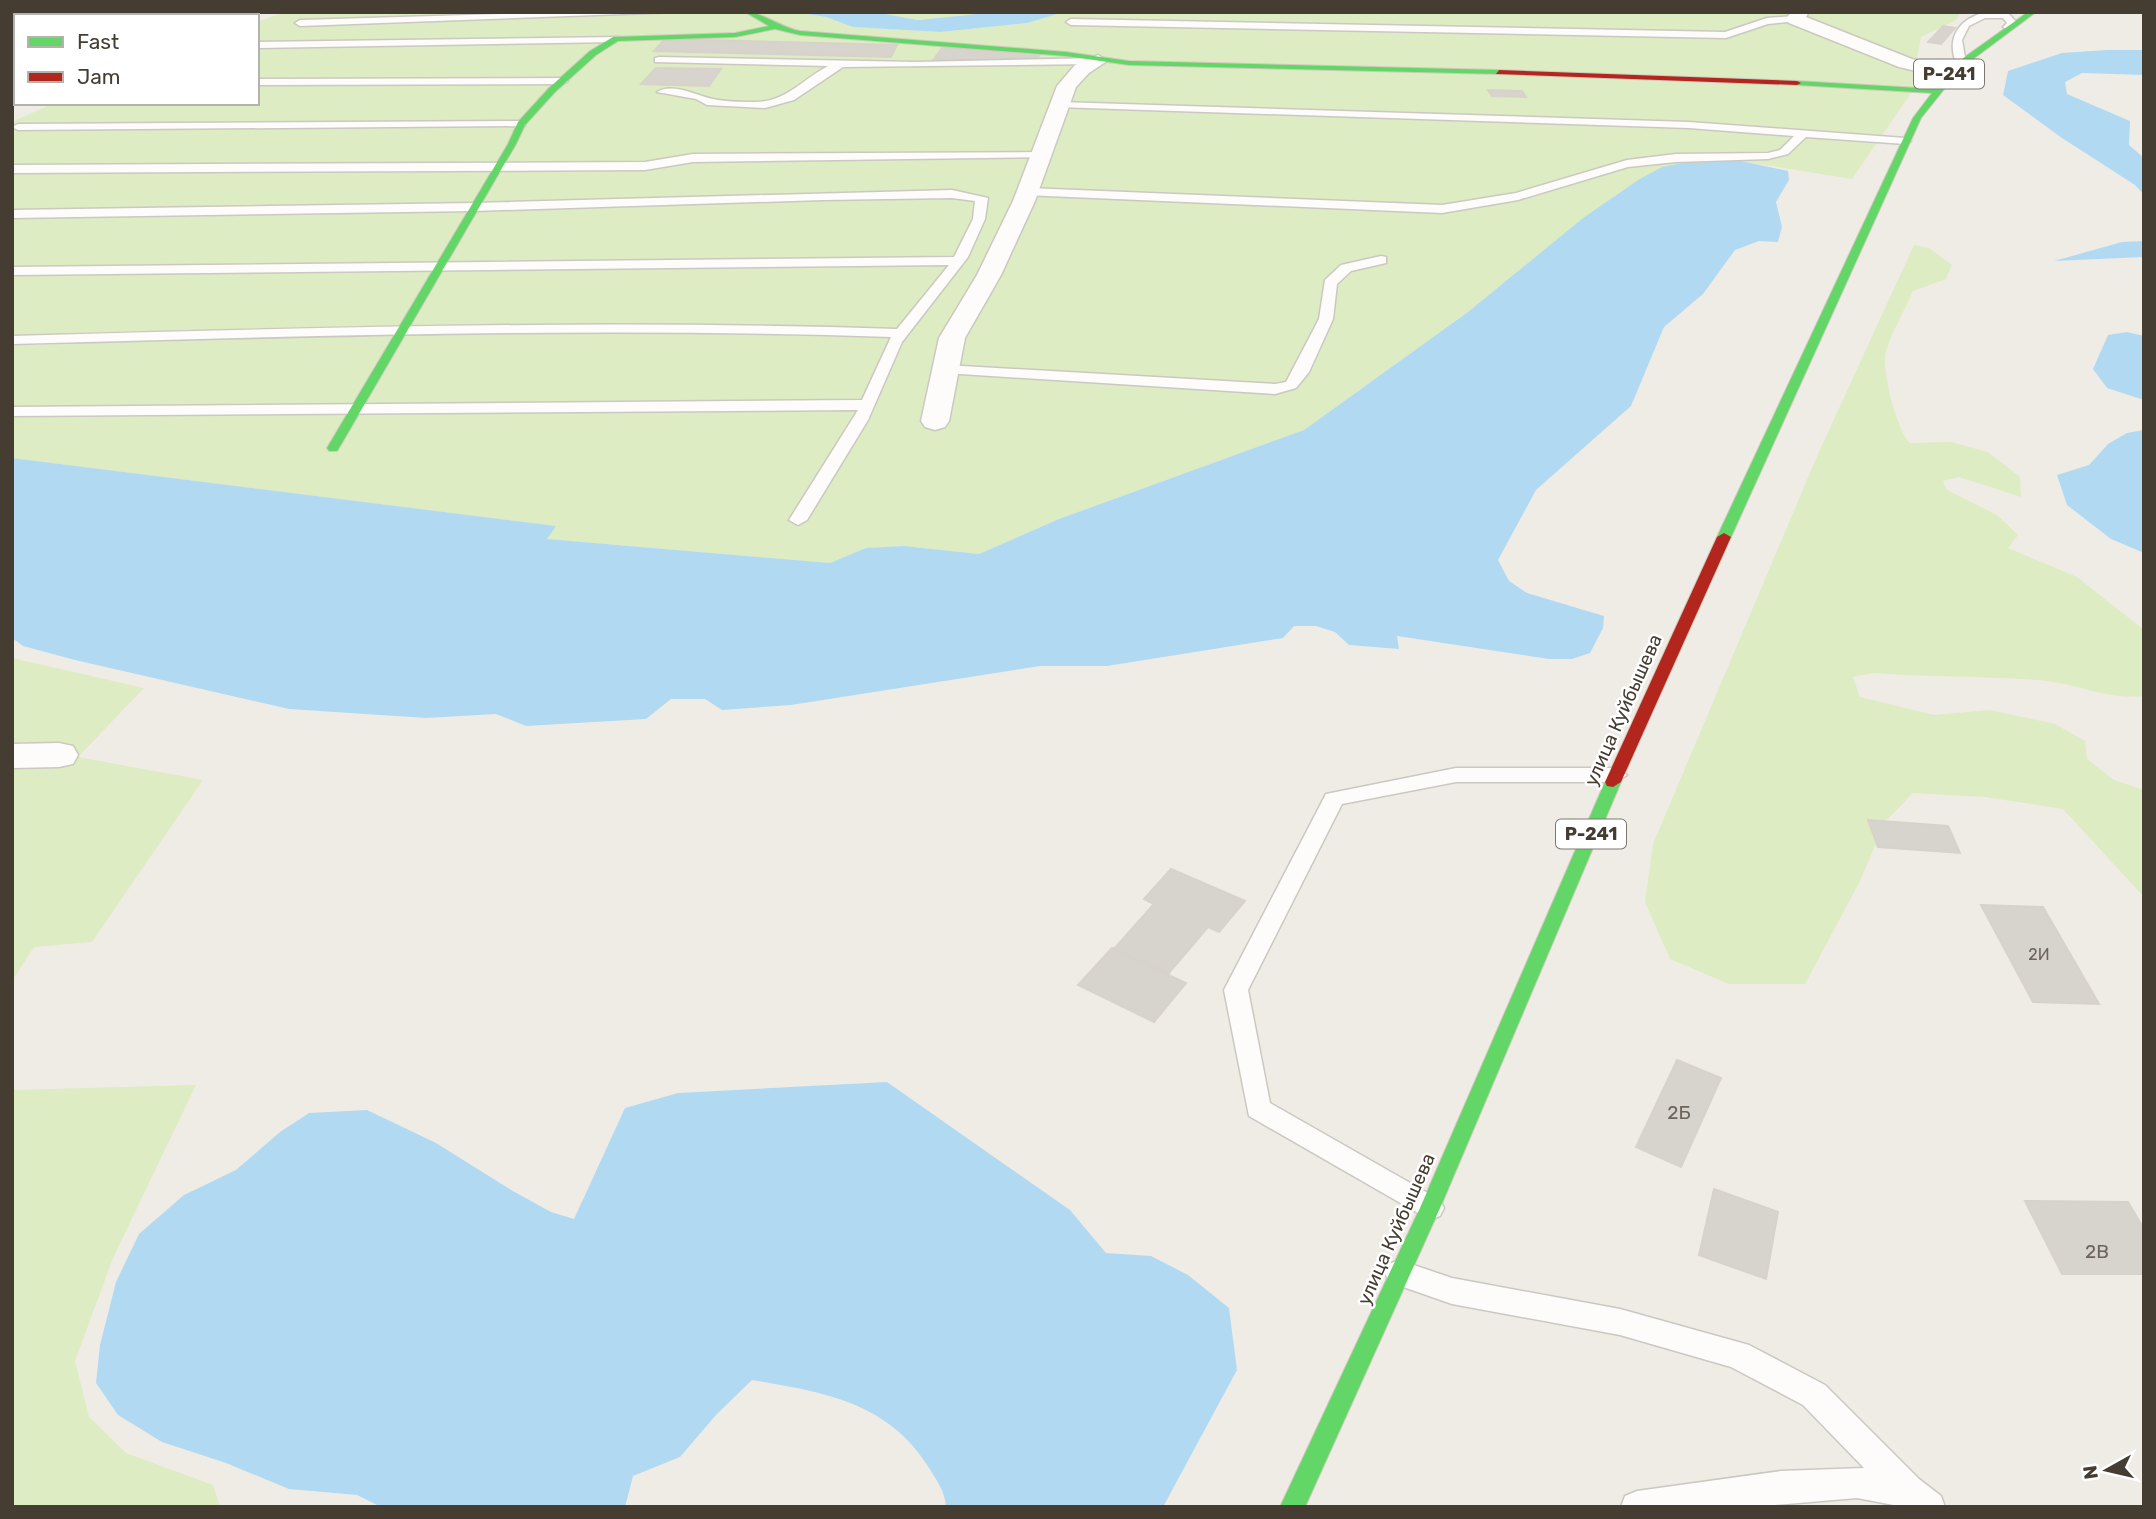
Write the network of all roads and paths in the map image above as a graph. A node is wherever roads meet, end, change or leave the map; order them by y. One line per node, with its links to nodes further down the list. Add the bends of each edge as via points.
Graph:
1 (672, 12): 7 (lane)
2 (748, 12): 8 (main road)
3 (1752, 12): 5 (lane)
4 (2033, 12): 9 (main road, Р-241)
5 (1798, 15): 6 (lane, via 1726,35); 15 (street, via 1882,55)
6 (1071, 22)
7 (300, 23)
8 (776, 27): 10 (main road, via 735,35); 13 (main road, via 800,33 1066,54)
9 (2008, 27): 15 (main road, Р-241); 15 (lane, via 2012,23 2006,16 1973,18 1956,38)
10 (616, 39): 11 (lane); 16 (main road)
11 (259, 45)
12 (659, 60): 14 (lane)
13 (1098, 61): 14 (lane); 18 (main road, via 1714,78); 20 (street, via 1082,69)
14 (840, 65): 19 (lane, via 774,102 707,102 699,96)
15 (1955, 68): 18 (main road, Р-241)
16 (563, 81): 17 (lane); 21 (main road)
17 (259, 82)
18 (1934, 91): 24 (main road, Р-241)
19 (662, 92)
20 (1060, 105): 23 (lane, via 1599,121); 25 (street)
21 (521, 124): 22 (lane); 26 (main road)
22 (18, 127)
23 (1804, 132): 24 (lane); 28 (lane, via 1784,152 1768,156 1627,164 1518,196 1442,209)
24 (1905, 141): 47 (main road, улица Куйбышева / Р-241)
25 (1041, 155): 26 (lane, via 693,158 645,166); 28 (street)
26 (499, 166): 27 (lane); 29 (main road)
27 (12, 169)
28 (1028, 192): 38 (street, via 989,275 951,338)
29 (474, 207): 30 (lane); 32 (lane, via 836,196 952,194 982,198 973,236); 33 (main road)
30 (12, 214)
31 (1381, 260): 38 (lane, via 1346,268 1330,283 1326,319 1291,385 1275,389)
32 (957, 261): 33 (lane); 35 (lane)
33 (442, 264): 34 (lane); 36 (main road)
34 (12, 271)
35 (902, 333): 36 (lane, via 751,328); 39 (lane, via 883,364)
36 (401, 334): 37 (lane); 40 (main road)
37 (12, 340)
38 (945, 369): 42 (street)
39 (868, 405): 40 (lane); 44 (lane)
40 (358, 408): 41 (lane); 43 (main road)
41 (13, 412)
42 (935, 421)
43 (333, 448)
44 (798, 520)
45 (59, 755): 46 (street)
46 (12, 756)
47 (1616, 775): 48 (main road, улица Куйбышева / Р-241); 48 (lane, via 1457,775 1334,799 1236,990 1258,1109)
48 (1430, 1208): 49 (main road, улица Куйбышева / Р-241)
49 (1399, 1273): 50 (lane, via 1452,1291 1620,1322 1738,1355 1814,1395); 51 (main road, улица Куйбышева / Р-241)
50 (1919, 1498): 52 (lane, via 1857,1482 1781,1487)
51 (1292, 1507)
52 (1637, 1507)

